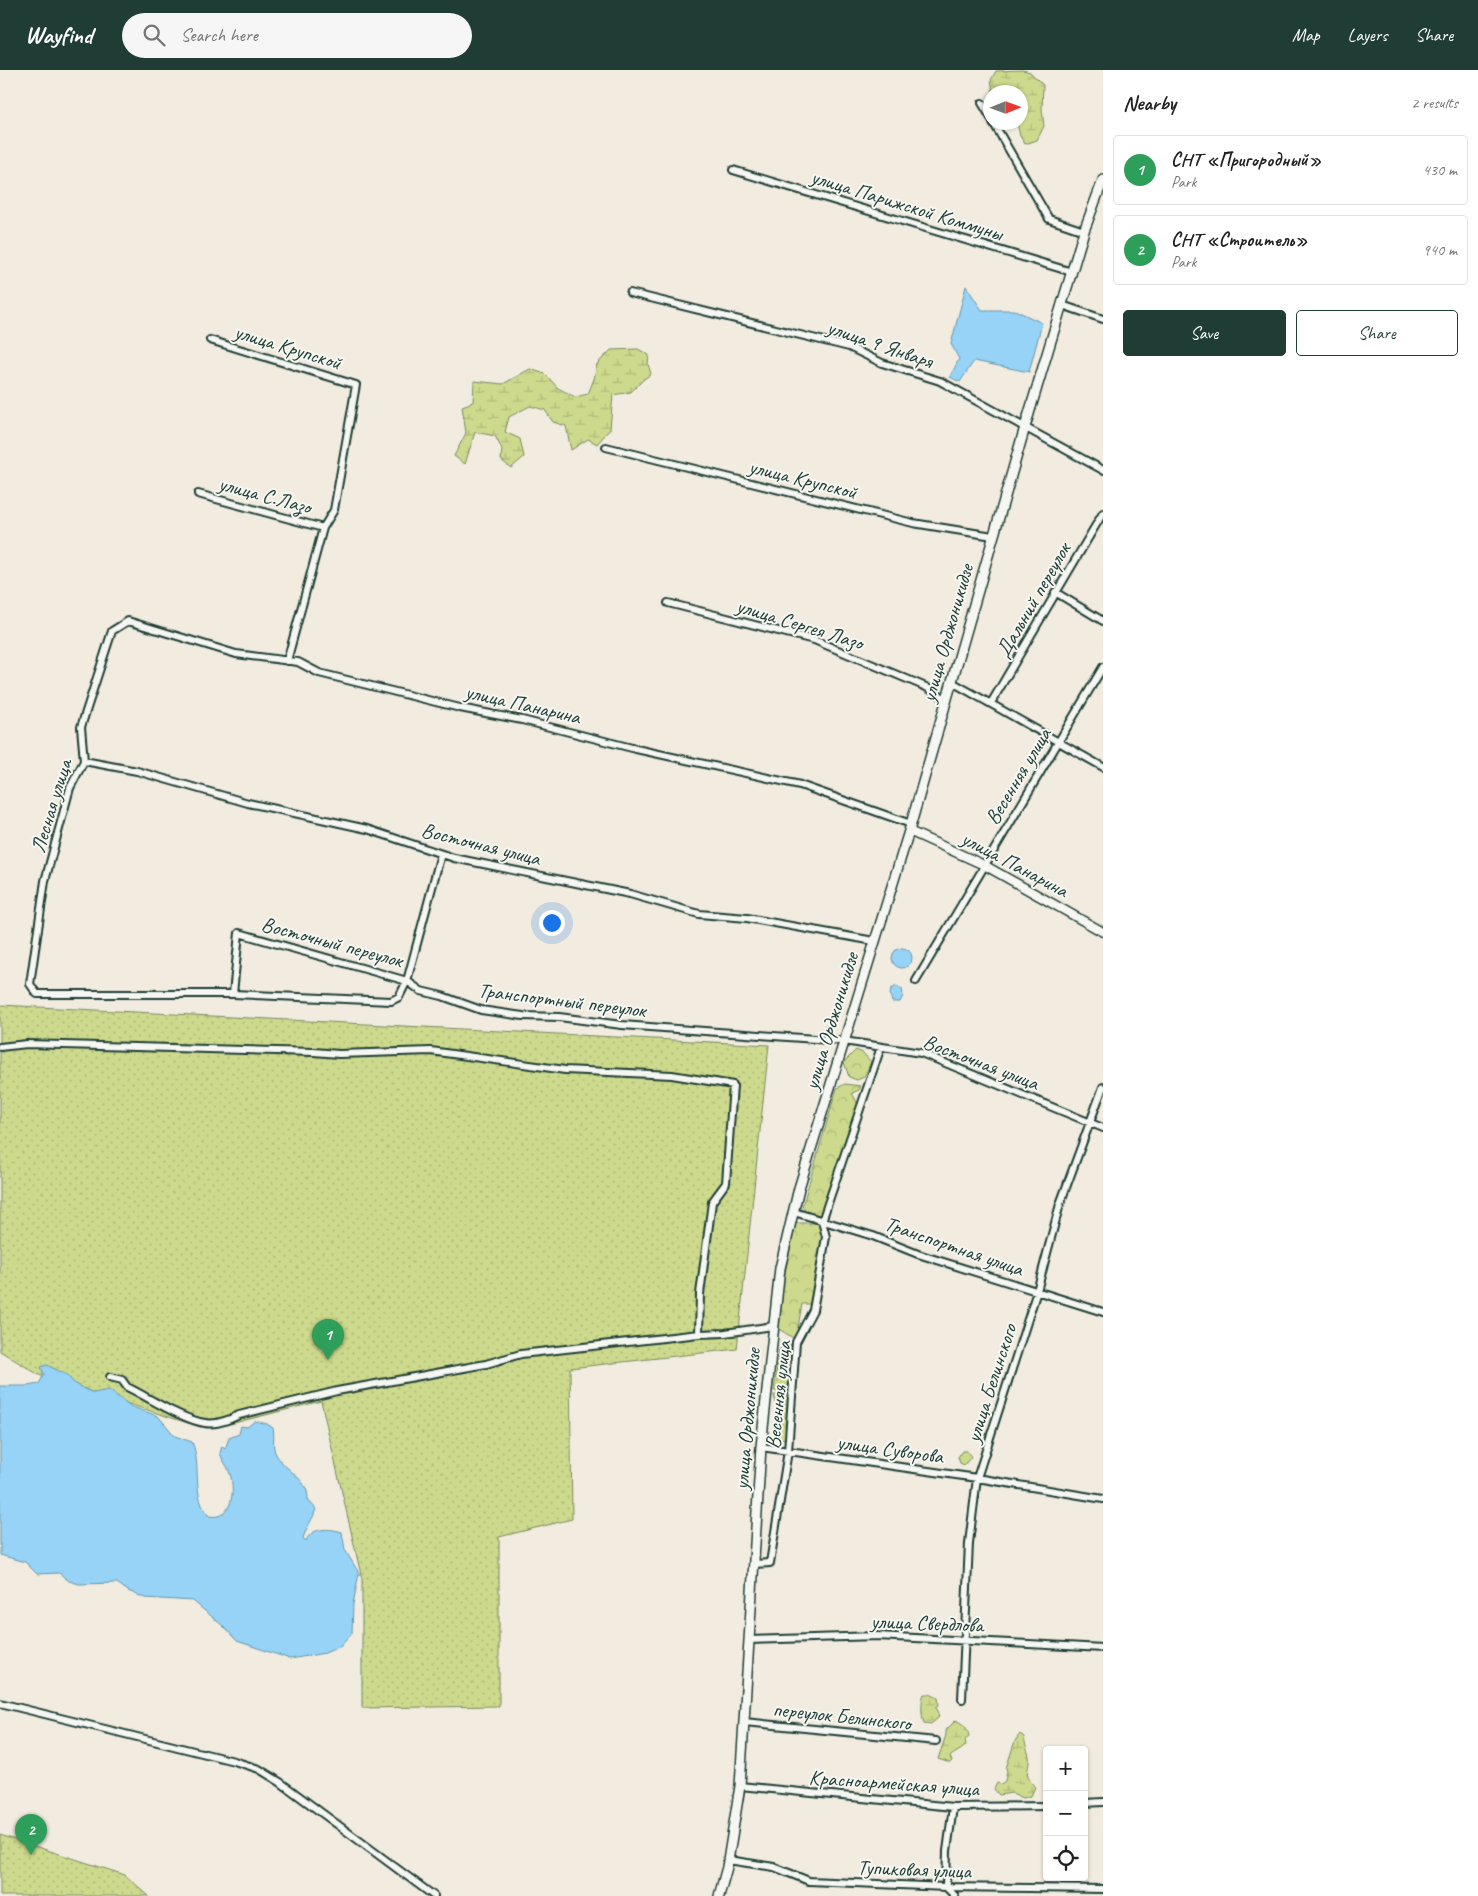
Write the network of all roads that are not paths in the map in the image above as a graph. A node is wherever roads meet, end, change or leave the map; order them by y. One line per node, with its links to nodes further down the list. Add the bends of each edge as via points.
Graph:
1 (998, 130): 4 (street, via 1049,220)
2 (733, 170): 5 (street, улица Парижской Коммуны)
3 (1103, 180): 4 (main road, улица Орджоникидзе)
4 (1084, 231): 5 (main road, улица Орджоникидзе)
5 (1072, 272): 7 (main road, улица Орджоникидзе)
6 (630, 293): 10 (street, улица 9 Января, via 849,347 882,362 940,381)
7 (1062, 305): 8 (street); 10 (main road, улица Орджоникидзе)
8 (1103, 319)
9 (210, 340): 15 (street, улица Крупской, via 356,385 334,510)
10 (1025, 427): 12 (street, улица 9 Января); 16 (main road, улица Орджоникидзе)
11 (606, 447): 16 (street, улица Крупской, via 912,523)
12 (1103, 470)
13 (198, 494): 15 (street, улица С.Лазо)
14 (1103, 513): 17 (street, Дальний переулок)
15 (323, 528): 21 (street)
16 (993, 536): 23 (main road, улица Орджоникидзе)
17 (1055, 592): 20 (street); 25 (street, Дальний переулок)
18 (668, 603): 24 (street, улица Сергея Лазо, via 814,640 926,687)
19 (128, 621): 21 (street, улица Панарина, via 236,654); 27 (street, Лесная улица, via 112,631 81,727)
20 (1103, 621)
21 (287, 661): 29 (street, улица Панарина, via 298,662 319,673 460,708 800,784)
22 (1103, 667): 26 (street, Весенняя улица)
23 (952, 682): 24 (main road, улица Орджоникидзе); 25 (street)
24 (946, 699): 29 (main road, улица Орджоникидзе)
25 (991, 703): 26 (street)
26 (1058, 741): 28 (street); 31 (street, Весенняя улица)
27 (84, 761): 30 (street, Восточная улица, via 138,770 248,803 367,829); 36 (street, Лесная улица, via 70,788 45,881 30,984 37,994)
28 (1103, 767)
29 (910, 827): 31 (street, улица Панарина); 33 (main road, улица Орджоникидзе)
30 (441, 854): 33 (street, Восточная улица, via 630,894 699,914 746,918); 34 (street, Восточный переулок)
31 (984, 866): 32 (street, улица Панарина); 35 (street, Весенняя улица)
32 (1103, 932)
33 (874, 941): 37 (main road, улица Орджоникидзе)
34 (407, 981): 36 (street, via 399,997 391,1001); 36 (street, Восточный переулок, via 239,933); 37 (street, Транспортный переулок, via 421,991 481,1010 515,1015)
35 (916, 981)
36 (233, 994)
37 (844, 1041): 39 (street, Восточная улица); 43 (main road, улица Орджоникидзе, via 798,1188)
38 (0, 1047): 48 (street, via 27,1044 339,1054 431,1051 565,1070 672,1075 734,1084 726,1183 712,1202 700,1294)
39 (881, 1047): 41 (street, Восточная улица, via 921,1053); 44 (street, Весенняя улица)
40 (1103, 1087): 41 (street, улица Белинского)
41 (1089, 1122): 42 (street, Восточная улица); 45 (street, улица Белинского, via 1060,1204)
42 (1103, 1128)
43 (794, 1212): 44 (street, Транспортная улица); 47 (main road, улица Орджоникидзе, via 780,1268)
44 (822, 1221): 45 (street, Транспортная улица); 51 (street, Весенняя улица, via 826,1237 813,1310 796,1342)
45 (1037, 1292): 46 (street, Транспортная улица); 52 (street, улица Белинского)
46 (1103, 1312)
47 (773, 1326): 48 (street); 50 (main road, улица Орджоникидзе)
48 (699, 1334): 49 (street, via 521,1354 486,1364 337,1391 207,1424 188,1419 127,1387 122,1380)
49 (110, 1377)
50 (761, 1447): 51 (street, улица Суворова); 54 (main road, улица Орджоникидзе)
51 (788, 1451): 52 (street, улица Суворова); 54 (street, Весенняя улица, via 770,1563)
52 (977, 1478): 53 (street, улица Суворова); 56 (street, улица Белинского, via 969,1543)
53 (1103, 1499)
54 (754, 1564): 55 (main road, улица Орджоникидзе)
55 (750, 1640): 56 (street, улица Свердлова, via 878,1636); 60 (main road, улица Орджоникидзе)
56 (965, 1641): 57 (street, улица Свердлова); 58 (street, улица Белинского)
57 (1103, 1648)
58 (962, 1699)
59 (0, 1703): 70 (street, via 259,1769)
60 (744, 1722): 61 (street, переулок Белинского); 62 (main road, улица Орджоникидзе)
61 (936, 1741)
62 (740, 1786): 65 (street, Красноармейская улица); 67 (main road, улица Орджоникидзе)
63 (1103, 1802): 64 (street)
64 (1088, 1803)
65 (953, 1806): 66 (street, Красноармейская улица); 68 (street)
66 (1043, 1806)
67 (728, 1860): 68 (street, Тупиковая улица, via 774,1867 809,1881); 71 (main road, улица Орджоникидзе)
68 (946, 1887): 69 (street, Тупиковая улица); 72 (street)
69 (1103, 1889)
70 (434, 1896)
71 (719, 1896)
72 (955, 1896)

